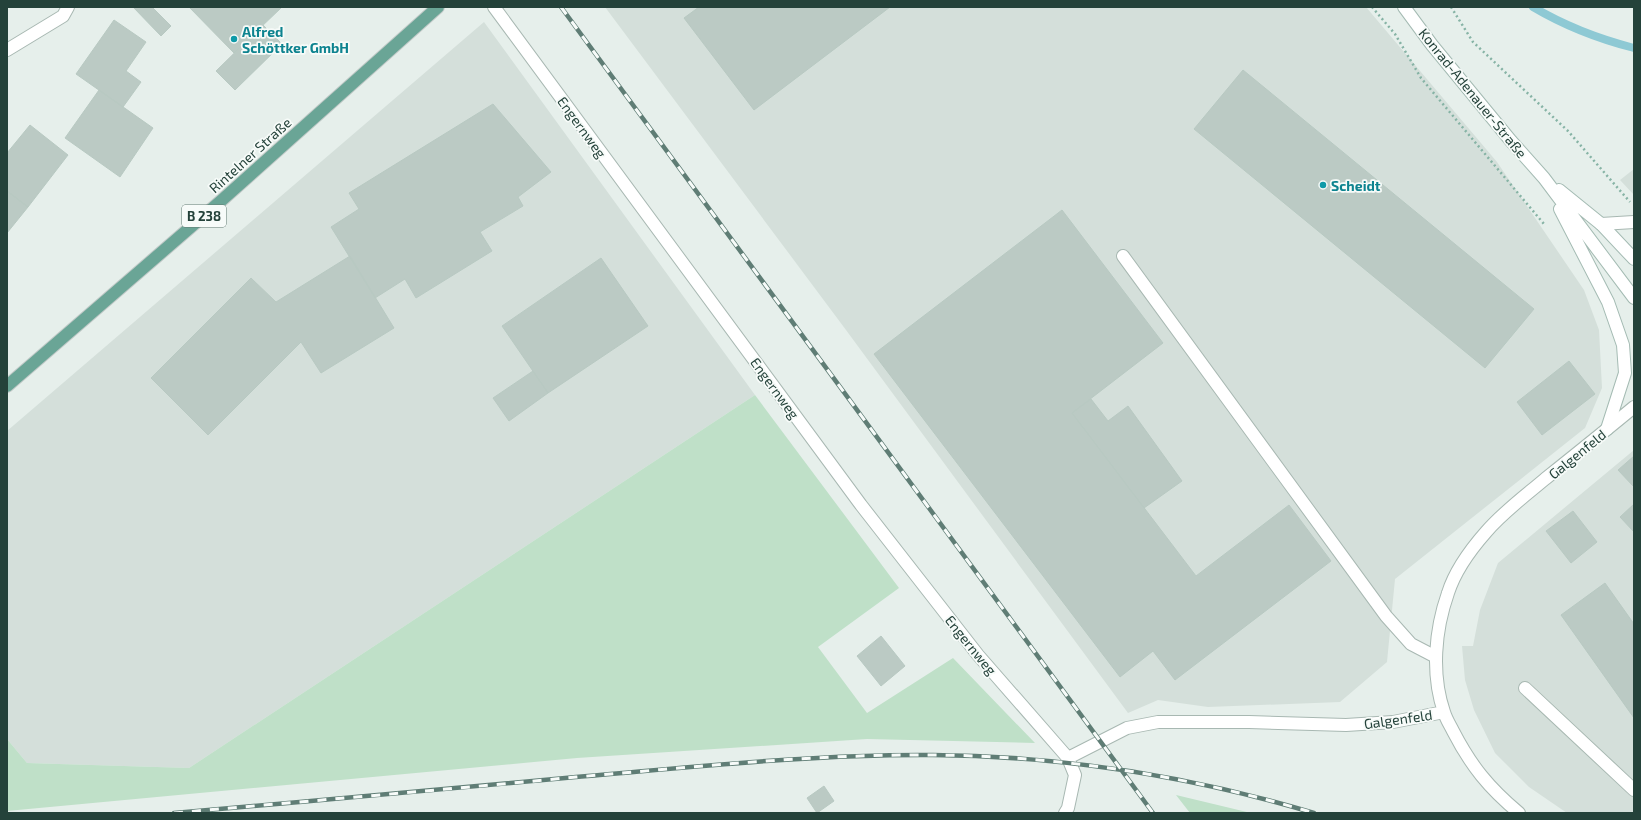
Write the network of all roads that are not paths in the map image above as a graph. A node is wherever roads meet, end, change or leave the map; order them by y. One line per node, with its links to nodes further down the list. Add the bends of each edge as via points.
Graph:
1 (68, 7): 5 (street, via 63,16)
2 (438, 7): 12 (main road, Rintelner Straße / B 238, via 222,200)
3 (494, 7): 18 (street, Engernweg, via 861,505 978,655)
4 (1404, 7): 6 (street, Konrad-Adenauer-Straße, via 1442,57)
5 (7, 50)
6 (1544, 178): 8 (street, Konrad-Adenauer-Straße); 11 (street, Konrad-Adenauer-Straße); 14 (street, via 1608,302 1623,345 1625,373)
7 (1634, 222): 8 (street)
8 (1601, 224): 10 (street, Konrad-Adenauer-Straße)
9 (1123, 256): 15 (street, via 1386,616 1411,644)
10 (1634, 259)
11 (1634, 298)
12 (7, 386)
13 (1634, 407): 14 (street, Galgenfeld)
14 (1607, 429): 15 (street, Galgenfeld, via 1516,503 1487,531 1468,556 1448,592 1438,631)
15 (1436, 657): 17 (street, Galgenfeld, via 1438,686)
16 (1525, 688): 19 (street)
17 (1444, 712): 18 (street, Galgenfeld, via 1393,722 1346,725 1158,722 1127,728); 21 (street, via 1476,771)
18 (1068, 758): 20 (street, via 1075,775)
19 (1634, 790)
20 (1065, 813)
21 (1519, 813)

